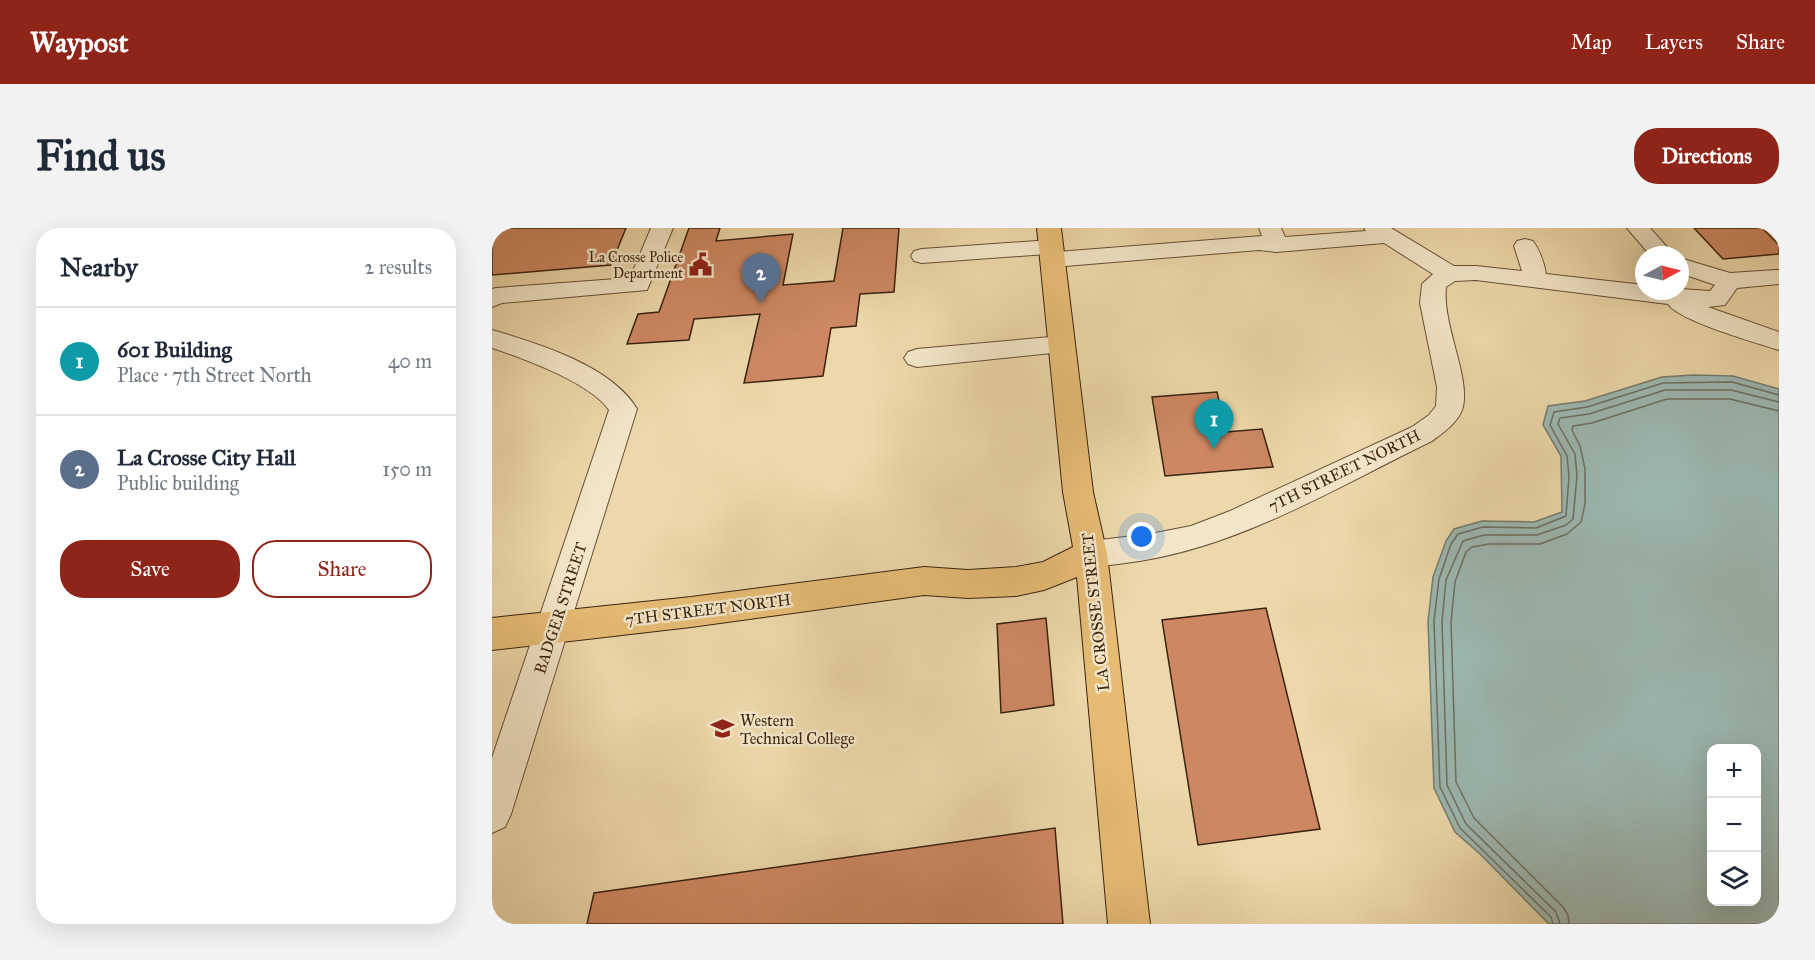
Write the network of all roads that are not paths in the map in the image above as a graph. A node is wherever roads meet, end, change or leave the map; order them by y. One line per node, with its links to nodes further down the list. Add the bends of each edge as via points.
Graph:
1 (662, 228): 16 (street, via 639,285)
2 (1638, 228): 7 (street)
3 (1382, 232): 4 (street); 10 (street)
4 (1273, 237): 5 (street, via 1259,243)
5 (1051, 245): 8 (street); 20 (main road, LA CROSSE STREET)
6 (1525, 246): 12 (street)
7 (1655, 246)
8 (922, 256)
9 (1689, 268): 13 (street)
10 (1450, 274): 12 (street); 22 (street, 7TH STREET NORTH, via 1434,284 1432,303 1450,387 1449,408 1439,422 1422,434 1242,520 1193,538)
11 (1776, 277): 13 (street)
12 (1535, 280): 14 (street, via 1600,280)
13 (1729, 281): 15 (street, via 1716,299)
14 (1635, 288)
15 (1689, 297)
16 (492, 299)
17 (1675, 300): 19 (street, via 1710,318)
18 (492, 339): 23 (street, BADGER STREET, via 560,365 615,396 623,409)
19 (1779, 341)
20 (1062, 345): 21 (street); 22 (main road, LA CROSSE STREET, via 1078,492)
21 (917, 358)
22 (1091, 554): 23 (main road, 7TH STREET NORTH, via 1044,576 952,585 924,581); 26 (main road, LA CROSSE STREET)
23 (554, 627): 24 (main road, 7TH STREET NORTH); 25 (street, BADGER STREET)
24 (492, 634)
25 (492, 813)
26 (1129, 924)

